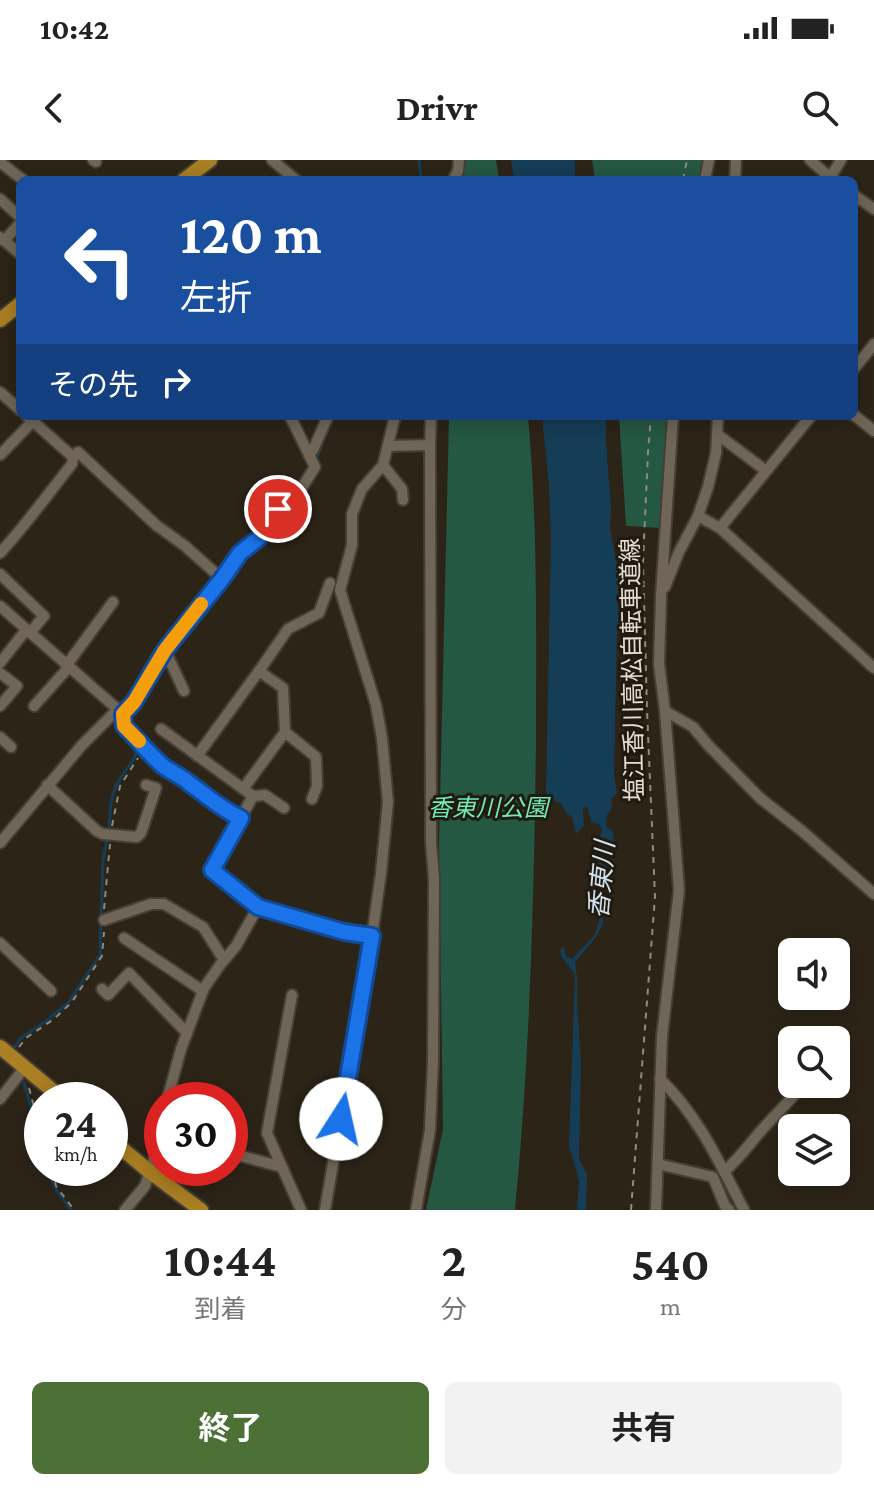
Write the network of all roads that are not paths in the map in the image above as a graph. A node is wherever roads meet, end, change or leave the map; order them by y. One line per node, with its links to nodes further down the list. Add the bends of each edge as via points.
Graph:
1 (210, 160): 6 (main road)
2 (272, 160): 7 (street)
3 (810, 160): 8 (street)
4 (0, 162): 5 (street)
5 (18, 176)
6 (189, 176)
7 (291, 176)
8 (828, 176)
9 (0, 199): 10 (street)
10 (16, 216)
11 (16, 224): 12 (street)
12 (2, 239)
13 (16, 307): 14 (main road)
14 (0, 320)
15 (874, 344): 16 (street)
16 (858, 364)
17 (0, 392): 18 (street)
18 (16, 406)
19 (858, 418): 29 (street)
20 (29, 420): 33 (street)
21 (31, 420): 34 (street)
22 (292, 420): 35 (street)
23 (326, 420): 35 (street)
24 (394, 420): 32 (street)
25 (431, 420): 31 (street)
26 (673, 420): 45 (street)
27 (718, 420): 30 (street)
28 (808, 420): 40 (street)
29 (874, 431)
30 (717, 434): 37 (street); 39 (street)
31 (430, 445): 32 (street); 104 (street, via 433,1061 430,1130)
32 (389, 446): 36 (street)
33 (0, 455)
34 (73, 457): 41 (street); 43 (street, via 78,452)
35 (312, 460): 43 (street, via 315,467 303,486)
36 (383, 465): 38 (street, via 402,489); 76 (street, via 362,489 352,514 352,545 340,590 376,705 386,773 386,826)
37 (761, 467)
38 (403, 500)
39 (698, 516): 40 (street); 45 (street)
40 (720, 528): 51 (street)
41 (0, 553)
42 (0, 574): 48 (street, via 44,616)
43 (220, 577): 49 (street)
44 (330, 583): 53 (street, via 319,613 288,629)
45 (661, 596): 58 (street, via 659,664)
46 (113, 602): 52 (street)
47 (0, 606): 48 (street)
48 (28, 631): 50 (street); 52 (street)
49 (165, 650): 55 (street); 59 (street, via 134,702)
50 (0, 663)
51 (872, 663)
52 (67, 667): 57 (street); 59 (street)
53 (259, 671): 61 (street, via 283,688); 64 (street)
54 (0, 673): 56 (street, via 17,686)
55 (184, 691)
56 (0, 706)
57 (34, 706)
58 (665, 711): 73 (street, via 693,727 760,798); 87 (street, via 679,890)
59 (120, 712): 65 (street); 71 (street, via 140,746)
60 (161, 729): 64 (street)
61 (285, 732): 67 (street); 69 (street, via 316,757)
62 (0, 737): 63 (street)
63 (11, 747)
64 (197, 756): 67 (street)
65 (47, 785): 66 (street, via 97,831 137,837 156,788); 72 (street)
66 (146, 785)
67 (243, 789): 68 (street)
68 (253, 796): 70 (street, via 265,795); 71 (street)
69 (312, 799)
70 (284, 808)
71 (241, 818): 74 (street, via 212,870)
72 (0, 843)
73 (874, 894)
74 (258, 907): 76 (street); 79 (street)
75 (104, 920): 79 (street, via 164,904 203,927)
76 (372, 936): 103 (street)
77 (124, 938): 82 (street)
78 (0, 943): 81 (street)
79 (224, 960): 82 (street)
80 (102, 989): 84 (street, via 108,995 129,973)
81 (51, 991)
82 (203, 991): 84 (street)
83 (292, 995): 96 (street, via 267,1133)
84 (187, 1033): 89 (street)
85 (0, 1047): 86 (main road)
86 (23, 1066): 88 (main road); 91 (street)
87 (660, 1079): 94 (street); 97 (street, via 678,1096)
88 (42, 1082)
89 (172, 1082)
90 (792, 1098): 97 (street)
91 (0, 1099)
92 (128, 1154): 95 (main road)
93 (248, 1158): 96 (street)
94 (658, 1164): 105 (street); 106 (street, via 713,1177)
95 (144, 1167)
96 (282, 1167): 102 (street)
97 (724, 1172): 107 (street)
98 (145, 1186): 100 (street)
99 (169, 1186): 101 (main road)
100 (125, 1210)
101 (201, 1210)
102 (301, 1210)
103 (325, 1210)
104 (416, 1210)
105 (656, 1210)
106 (729, 1210)
107 (744, 1210)

